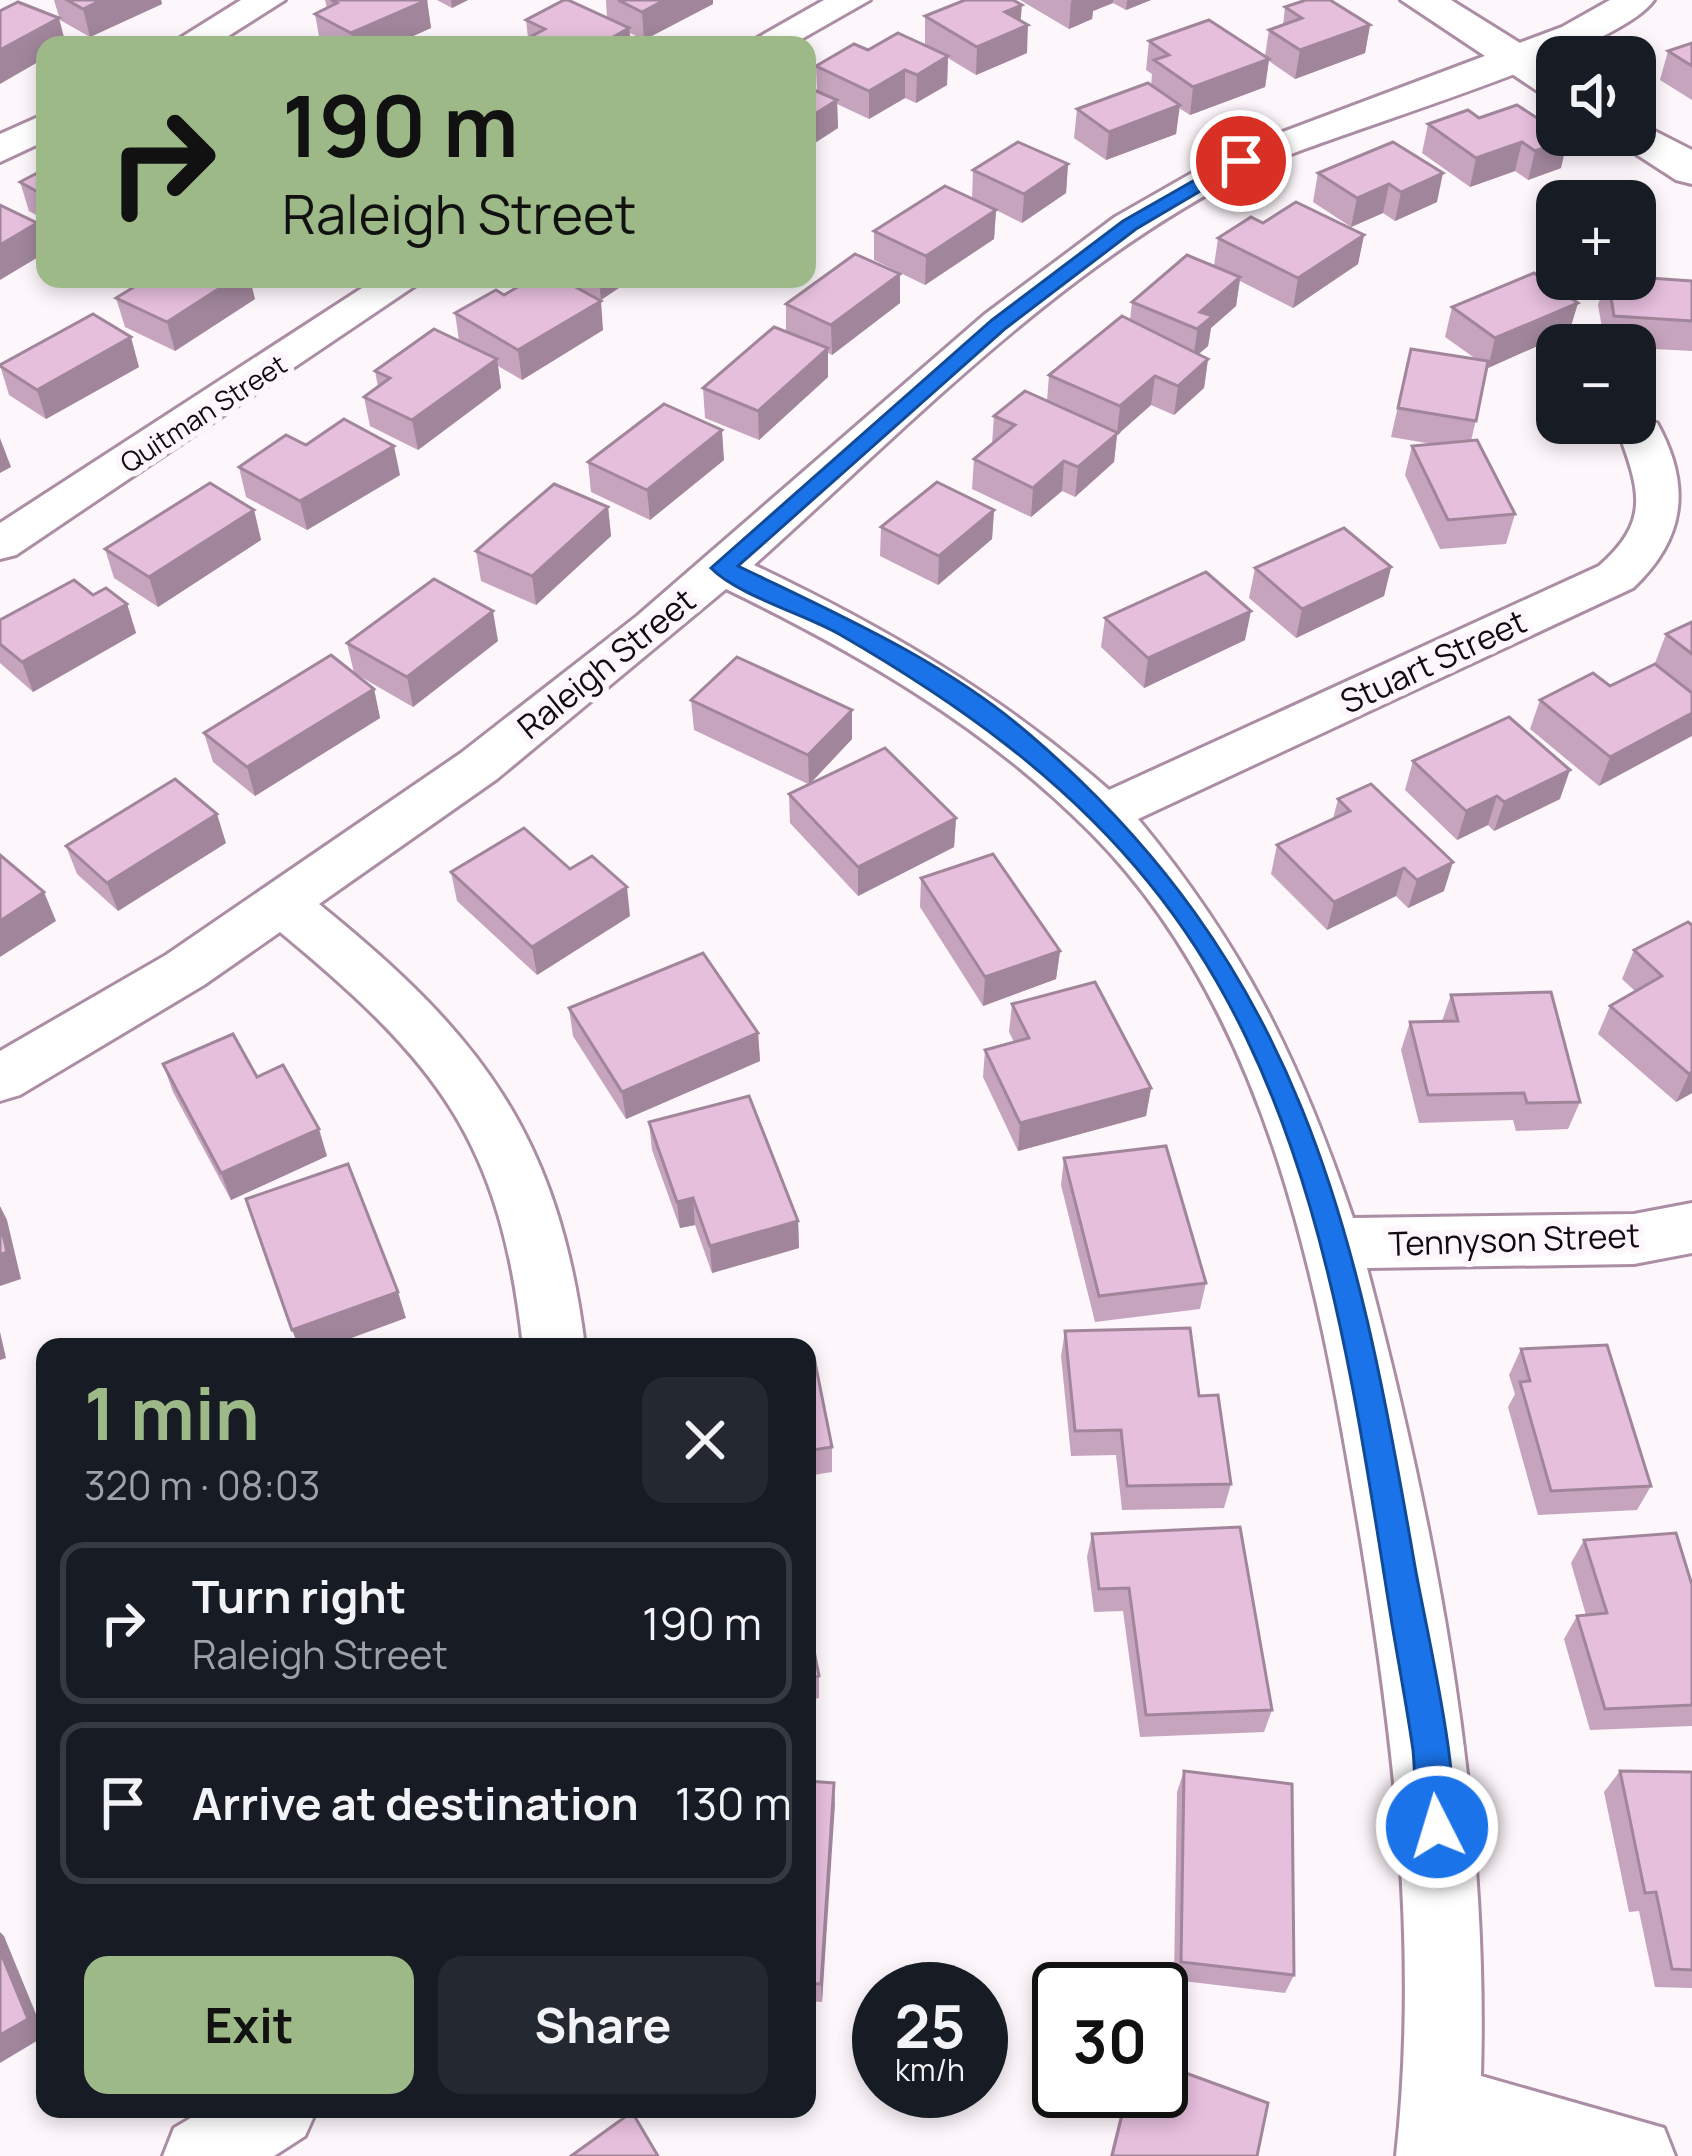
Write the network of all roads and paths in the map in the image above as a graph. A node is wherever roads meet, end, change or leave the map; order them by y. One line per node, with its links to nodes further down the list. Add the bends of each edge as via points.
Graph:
1 (267, 0): 5 (street)
2 (852, 0): 6 (street)
3 (1422, 0): 7 (main road)
4 (1636, 0): 7 (street, Raleigh Street)
5 (203, 36)
6 (782, 36)
7 (1514, 58): 8 (main road); 16 (street, Raleigh Street, via 1283,142 1130,225 999,324)
8 (1536, 72)
9 (36, 130): 11 (street)
10 (1656, 147): 12 (main road)
11 (0, 150)
12 (1692, 170)
13 (390, 288): 15 (street, Quitman Street)
14 (1645, 444): 17 (street, Stuart Street, via 1662,512 1641,557 1616,577)
15 (0, 544)
16 (722, 568): 17 (street, via 944,685 1019,738); 18 (street, Raleigh Street, via 479,766)
17 (1102, 814): 21 (street, via 1221,966 1277,1074)
18 (283, 905): 19 (street, Raleigh Street); 22 (street, via 401,1003 495,1125 537,1220)
19 (0, 1078)
20 (1692, 1228): 21 (street, Tennyson Street, via 1634,1239)
21 (1335, 1243): 24 (street, via 1370,1396 1430,1749 1444,1905)
22 (553, 1338)
23 (263, 2118): 25 (street)
24 (1439, 2131): 26 (street)
25 (202, 2156)
26 (1636, 2156)

